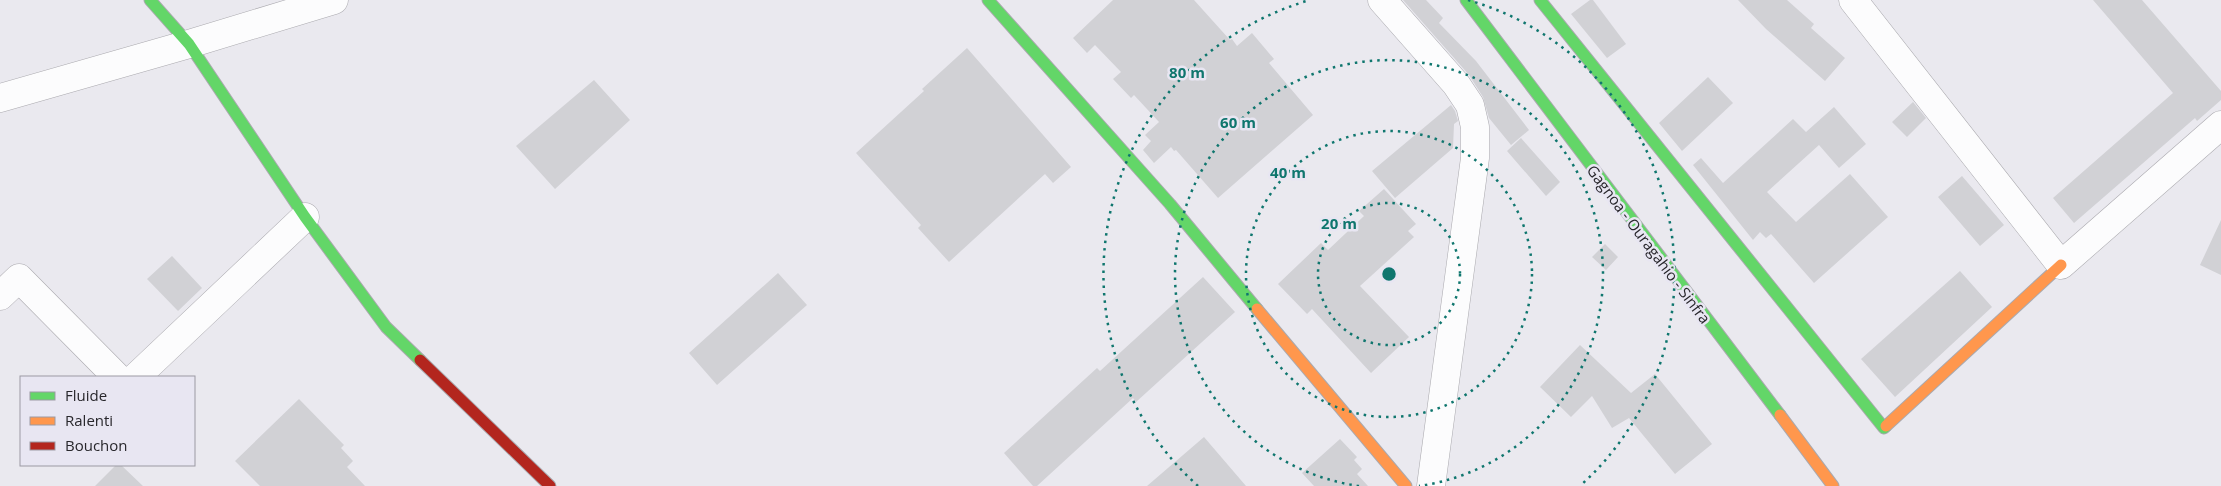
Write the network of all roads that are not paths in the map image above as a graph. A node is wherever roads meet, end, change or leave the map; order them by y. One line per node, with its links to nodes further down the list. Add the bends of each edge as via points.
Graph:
1 (150, 0): 8 (street)
2 (334, 0): 8 (street)
3 (988, 0): 17 (street, via 1170,204)
4 (1382, 0): 18 (street, via 1456,84 1470,105 1475,127 1475,158)
5 (1466, 0): 19 (street, Gagnoa - Ouragahio - Sinfra)
6 (1540, 0): 12 (street, via 1884,428)
7 (1853, 0): 12 (street)
8 (189, 44): 9 (street); 11 (street)
9 (0, 98)
10 (2221, 125): 12 (street)
11 (305, 217): 15 (street); 16 (street, via 386,327)
12 (2061, 265)
13 (0, 296): 14 (street, via 19,278)
14 (116, 376)
15 (137, 376)
16 (550, 486)
17 (1406, 486)
18 (1431, 486)
19 (1833, 486)

